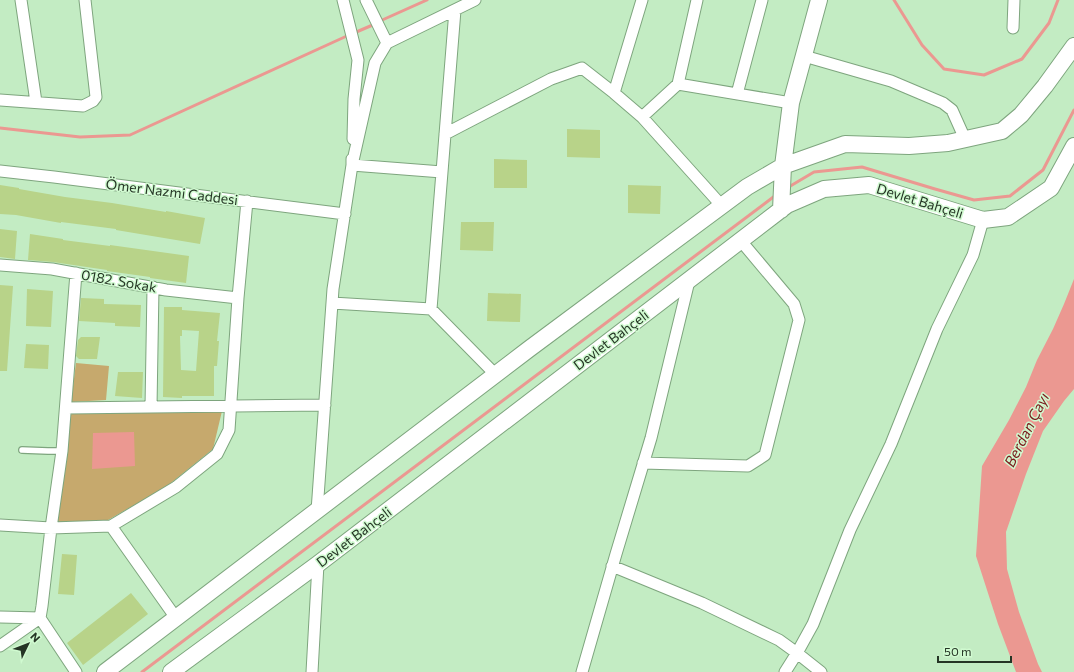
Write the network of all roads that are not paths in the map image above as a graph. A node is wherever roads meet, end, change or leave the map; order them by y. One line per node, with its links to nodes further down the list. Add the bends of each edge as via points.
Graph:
1 (21, 0): 20 (street)
2 (85, 0): 20 (street, via 96,97 93,102 83,106)
3 (343, 0): 26 (street, via 358,60)
4 (366, 0): 13 (street)
5 (475, 0): 11 (street)
6 (642, 0): 17 (street)
7 (697, 0): 16 (street)
8 (762, 0): 18 (street)
9 (819, 0): 15 (street)
10 (1014, 0): 12 (street)
11 (455, 10): 13 (street); 23 (street)
12 (1013, 28)
13 (387, 43): 26 (street, via 374,63)
14 (1074, 46): 24 (street, via 1021,115 1002,131)
15 (804, 56): 21 (street); 24 (street, via 890,81 944,103 952,110)
16 (678, 84): 18 (street); 22 (street)
17 (614, 93): 22 (street); 23 (street, via 582,68 551,79)
18 (737, 94): 21 (street)
19 (0, 100): 20 (street)
20 (36, 102)
21 (791, 103): 27 (street)
22 (642, 117): 31 (street)
23 (445, 134): 29 (street)
24 (965, 139): 27 (street, via 909,146 845,144)
25 (1074, 146): 34 (street, Devlet Bahçeli, via 1051,188 1008,217)
26 (352, 165): 29 (street); 33 (street)
27 (783, 166): 31 (street, via 747,187); 32 (street)
28 (0, 172): 30 (street, Ömer Nazmi Caddesi)
29 (442, 172): 42 (street)
30 (247, 201): 33 (street, Ömer Nazmi Caddesi); 40 (street)
31 (722, 206): 43 (street)
32 (781, 210): 34 (street, Devlet Bahçeli, via 824,189 869,185); 35 (street, Devlet Bahçeli)
33 (345, 214): 41 (street)
34 (983, 220): 61 (street, via 973,255 936,329 891,444 850,530 813,624)
35 (741, 241): 38 (street, Devlet Bahçeli); 50 (street, via 794,304 799,320 765,455 748,466)
36 (0, 265): 37 (street, 0182. Sokak)
37 (76, 273): 39 (street, 0182. Sokak); 47 (street)
38 (689, 281): 50 (street); 55 (street, Devlet Bahçeli)
39 (153, 287): 40 (street, 0182. Sokak); 46 (street)
40 (238, 298): 45 (street)
41 (332, 303): 42 (street); 44 (street)
42 (430, 309): 43 (street)
43 (495, 374): 51 (street)
44 (325, 405): 45 (street); 51 (street)
45 (230, 406): 46 (street); 53 (street, via 229,430 217,454 176,487)
46 (151, 407): 47 (street)
47 (66, 408): 49 (street)
48 (22, 450): 49 (lane)
49 (62, 451): 54 (street)
50 (643, 464): 56 (street)
51 (317, 510): 59 (street)
52 (0, 525): 54 (street)
53 (110, 526): 54 (street); 59 (street)
54 (50, 528): 58 (street)
55 (318, 564): 64 (street, Devlet Bahçeli); 65 (street)
56 (612, 566): 61 (street, via 702,603 779,640); 66 (street)
57 (0, 617): 58 (street)
58 (40, 618): 60 (street); 62 (street)
59 (176, 618): 63 (street)
60 (0, 646)
61 (798, 653): 67 (street); 68 (street)
62 (76, 672)
63 (105, 672)
64 (171, 672)
65 (312, 672)
66 (582, 672)
67 (785, 672)
68 (821, 672)

